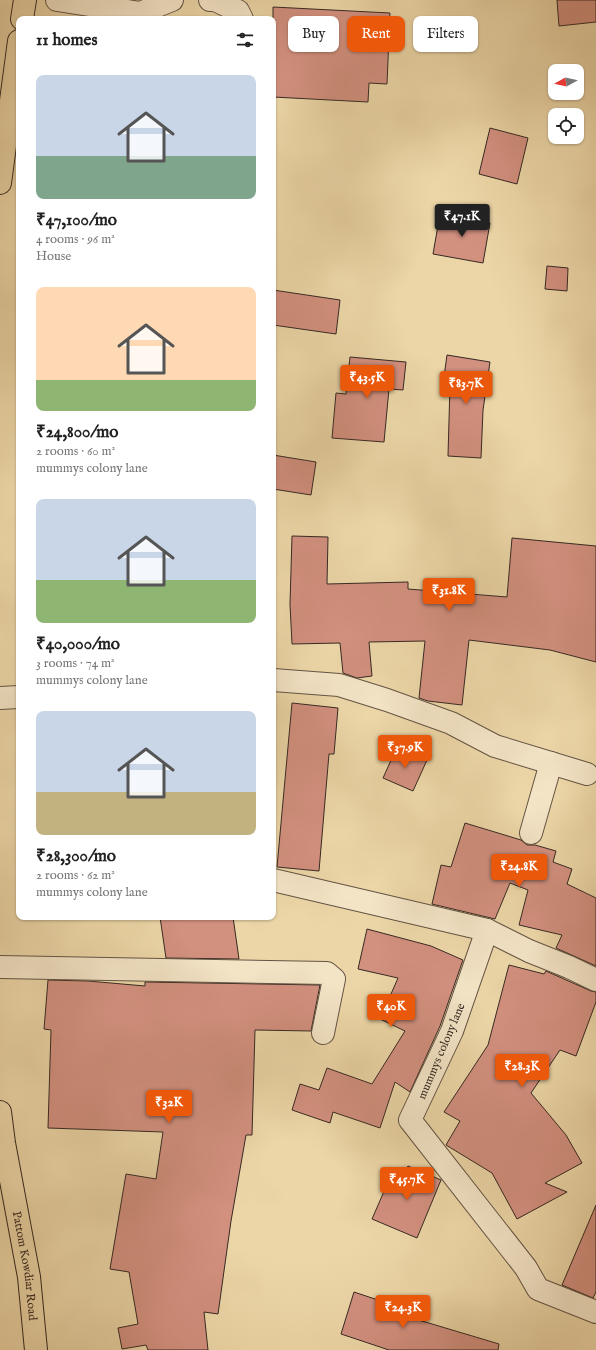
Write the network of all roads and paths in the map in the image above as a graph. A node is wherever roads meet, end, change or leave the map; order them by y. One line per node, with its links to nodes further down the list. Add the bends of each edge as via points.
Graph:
1 (25, 0): 5 (main road)
2 (57, 0): 6 (street)
3 (172, 0): 6 (street)
4 (210, 0): 7 (street, via 238,10)
5 (22, 16)
6 (141, 16)
7 (241, 16)
8 (16, 58): 9 (main road)
9 (4, 124): 10 (main road)
10 (0, 184)
11 (276, 680): 14 (street, via 339,685 451,723 495,746)
12 (16, 697): 13 (street)
13 (0, 698)
14 (552, 763): 15 (street); 16 (street)
15 (588, 774)
16 (531, 832)
17 (276, 881): 18 (street)
18 (487, 930): 20 (street); 24 (street, mummys colony lane, via 452,1031 410,1120 526,1268 538,1289)
19 (0, 967): 21 (street, via 327,973 334,979)
20 (596, 980)
21 (324, 1033)
22 (0, 1112): 23 (main road, Pattom Kowdiar Road)
23 (2, 1143): 25 (main road, Pattom Kowdiar Road, via 29,1277)
24 (596, 1312)
25 (36, 1350)

